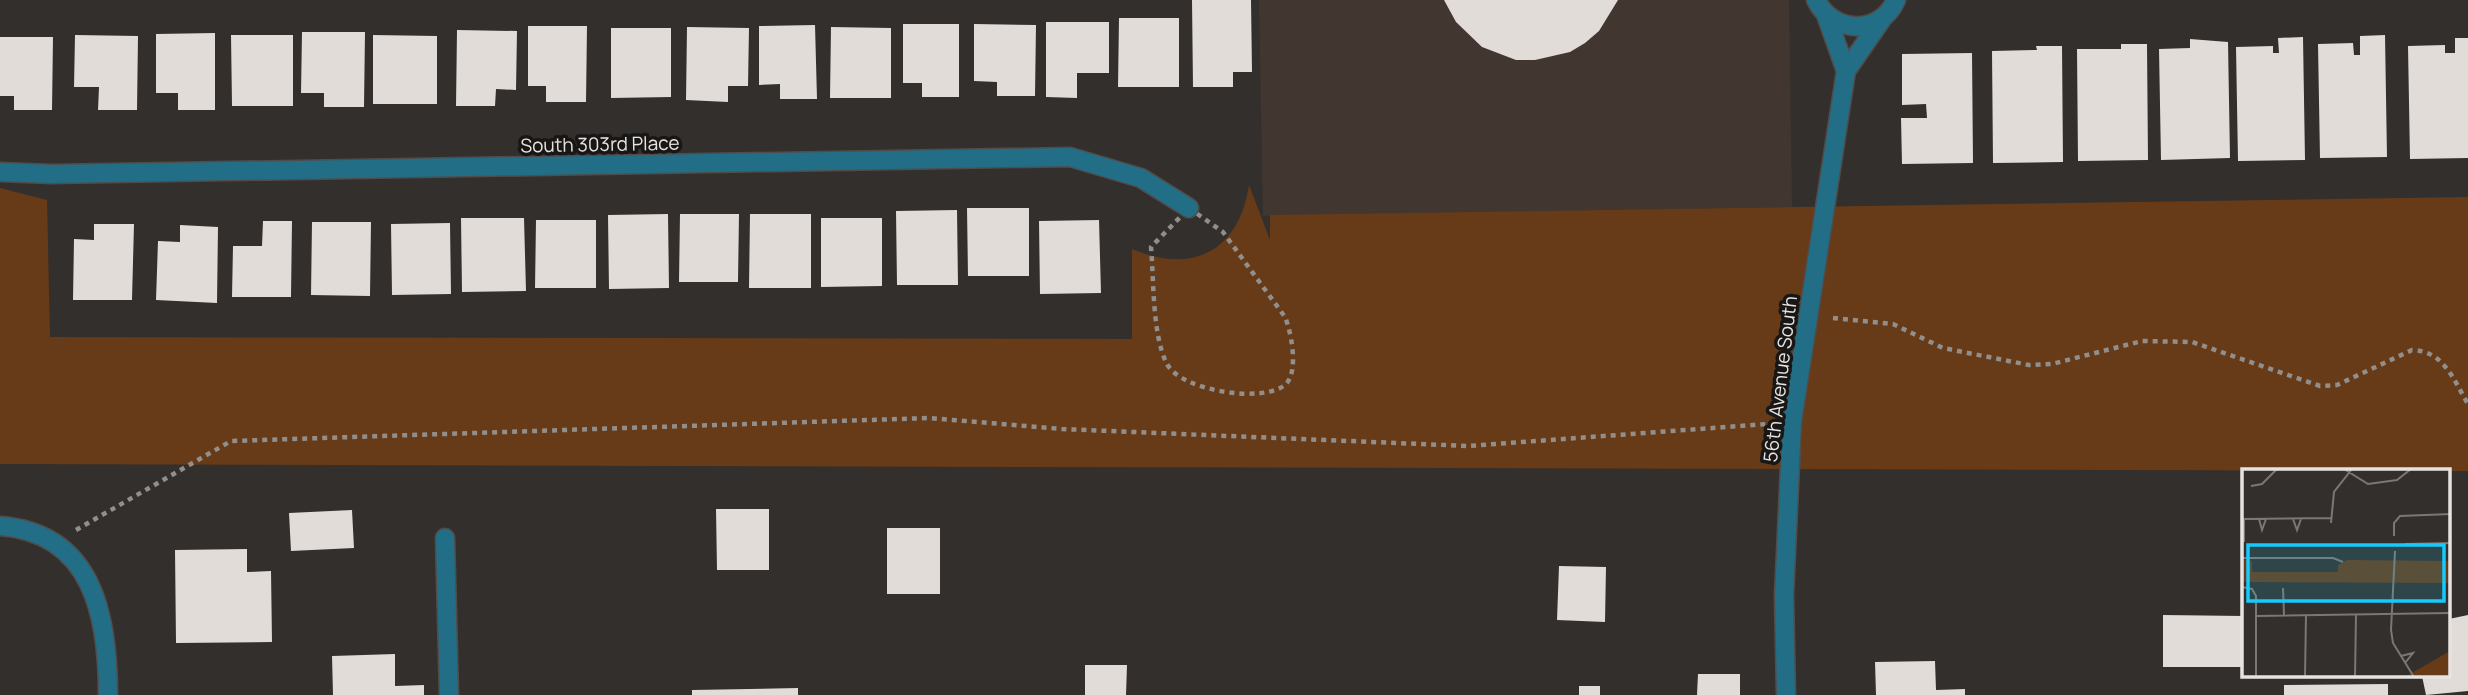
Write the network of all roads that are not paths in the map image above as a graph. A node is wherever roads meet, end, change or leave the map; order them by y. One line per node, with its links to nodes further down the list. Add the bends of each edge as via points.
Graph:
1 (1900, 1): 3 (street, 56th Avenue South)
2 (1821, 8): 3 (street, 56th Avenue South, via 1838,24 1853,27); 4 (street, 56th Avenue South)
3 (1882, 19): 4 (street, 56th Avenue South)
4 (1846, 71): 11 (street, 56th Avenue South, via 1792,422 1784,596)
5 (0, 172): 6 (street, South 303rd Place, via 1070,157 1141,178)
6 (1189, 208)
7 (0, 526): 9 (street, via 54,542 72,556 92,587 104,633)
8 (444, 538): 10 (street)
9 (108, 695)
10 (449, 695)
11 (1786, 695)

